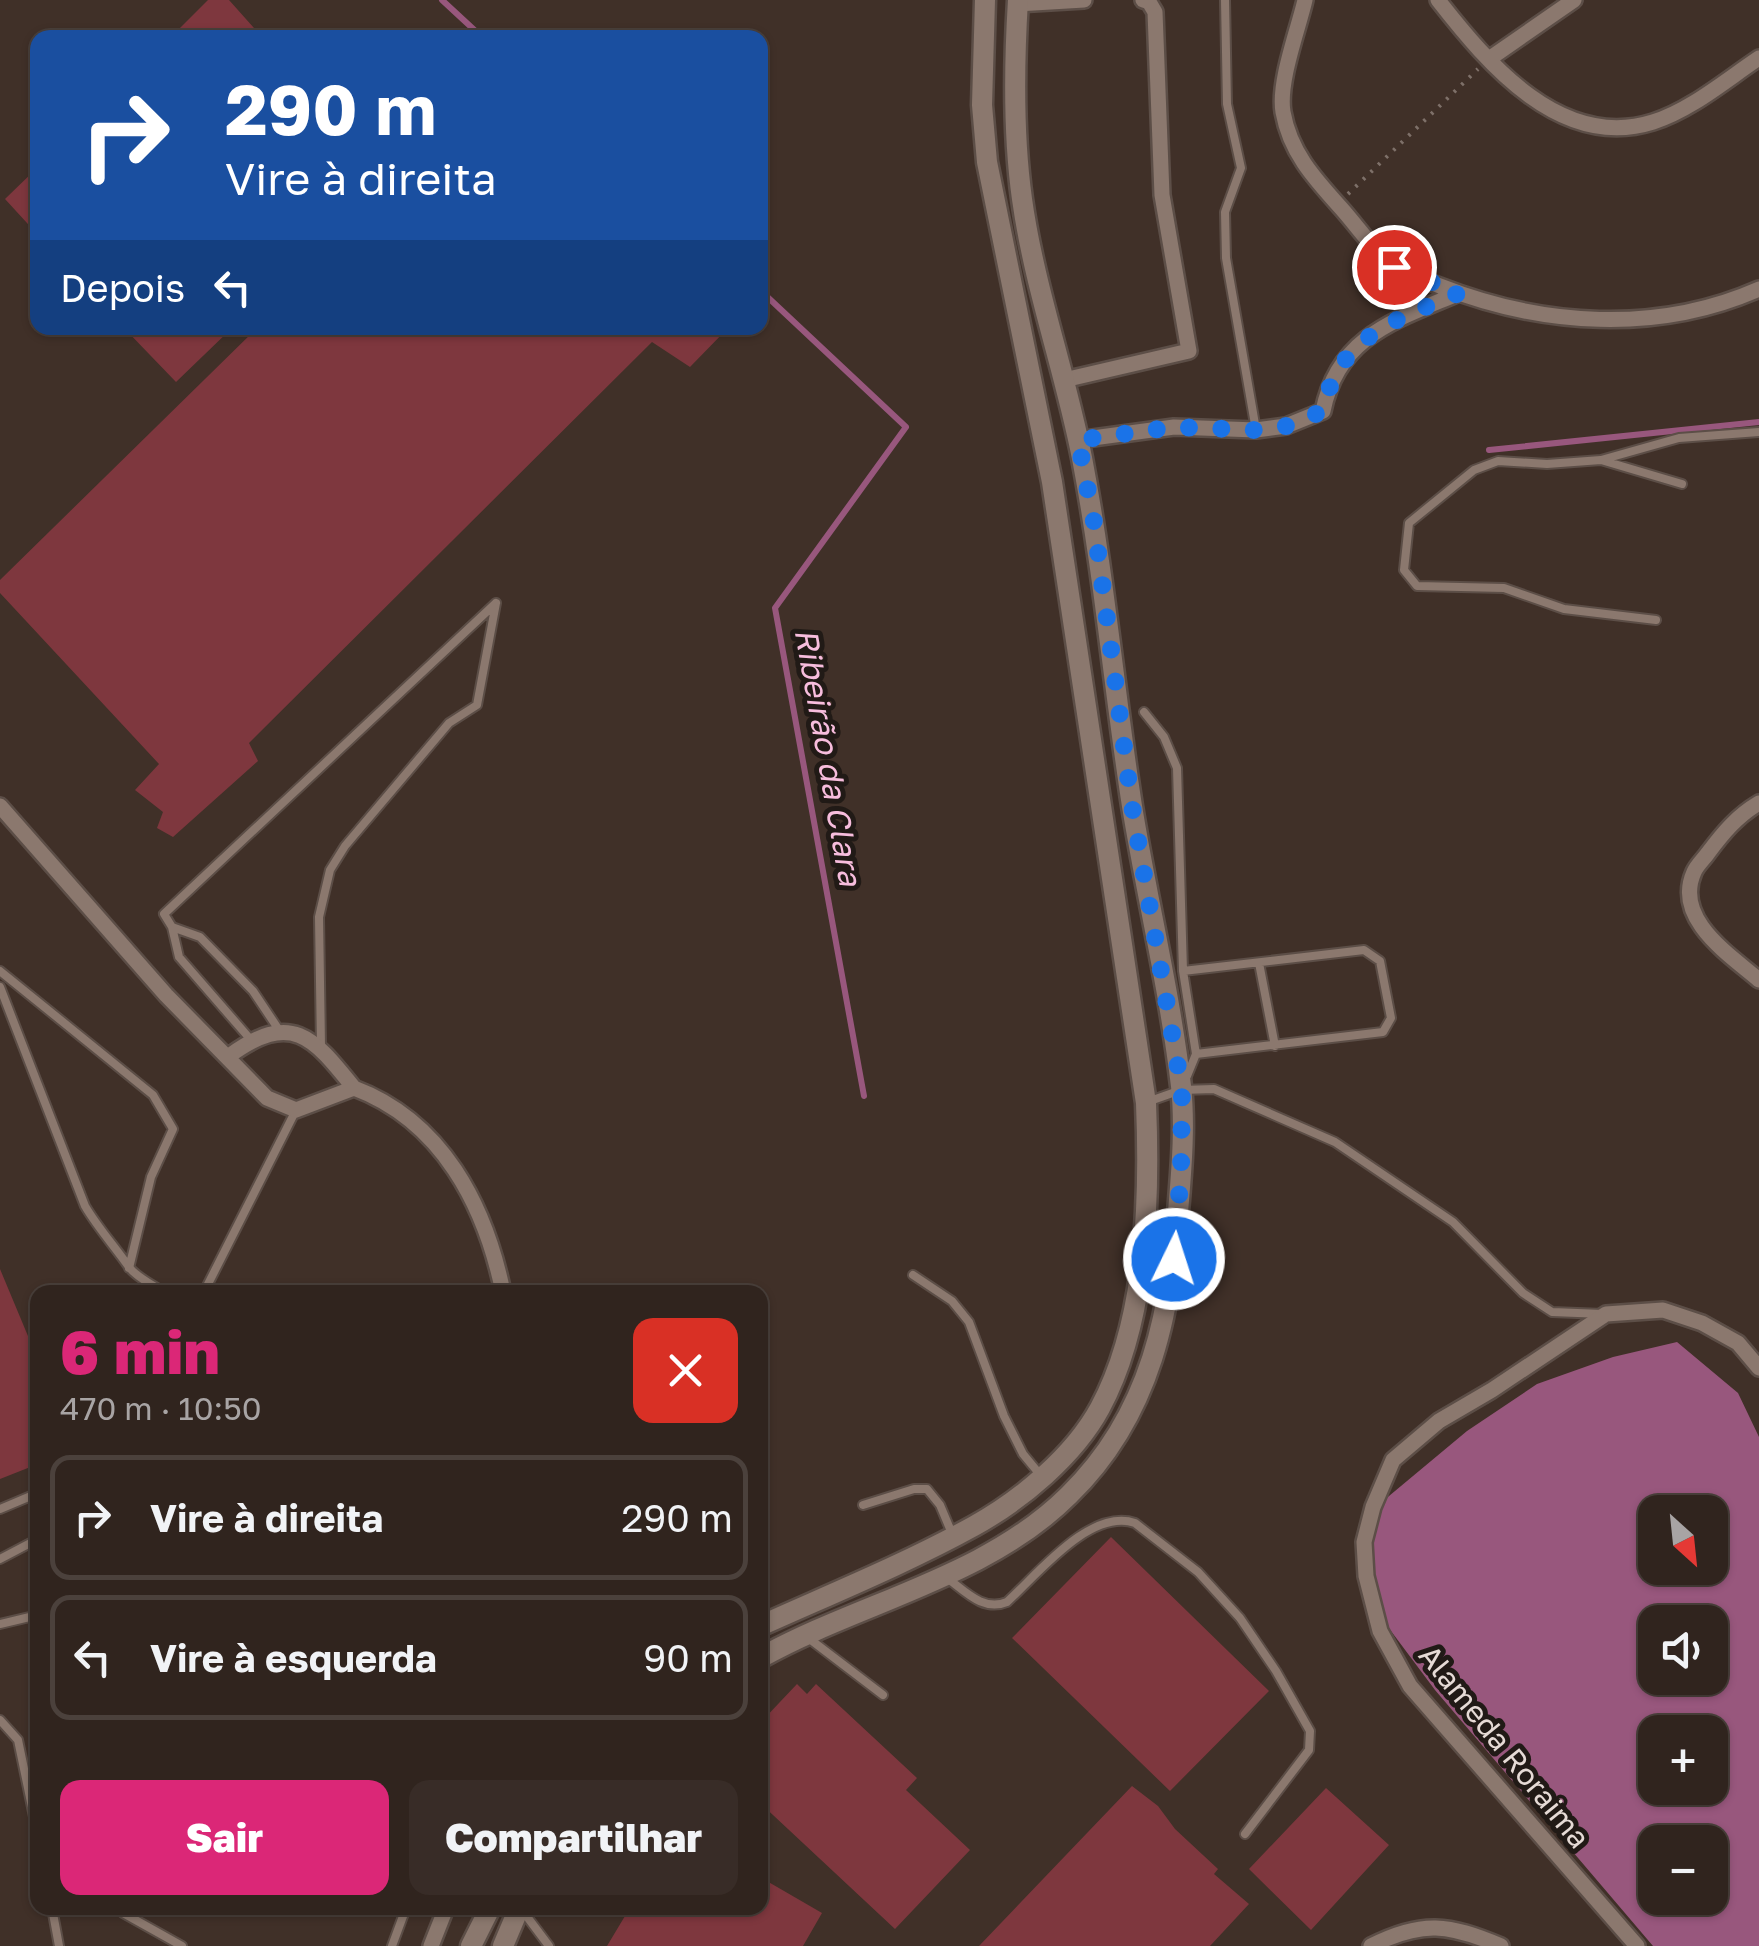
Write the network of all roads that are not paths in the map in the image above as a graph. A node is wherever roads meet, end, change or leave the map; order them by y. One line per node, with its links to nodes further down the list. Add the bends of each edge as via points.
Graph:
1 (985, 0): 37 (main road, via 987,162 1045,447)
2 (1084, 0): 8 (street)
3 (1143, 0): 13 (street, via 1155,12 1162,195 1189,351)
4 (1225, 0): 14 (lane, via 1227,104 1240,168 1225,212 1226,258)
5 (1305, 0): 12 (street, via 1282,107 1305,168 1394,267)
6 (1438, 0): 10 (street)
7 (1574, 0): 10 (street)
8 (1018, 2): 13 (main road, via 1022,204)
9 (1759, 58): 10 (street, via 1680,111 1618,128 1563,118)
10 (1489, 59)
11 (1759, 289): 12 (street, via 1688,312 1578,320)
12 (1459, 293): 14 (street, via 1357,345 1332,376 1323,411)
13 (1064, 380): 16 (main road)
14 (1256, 430): 16 (street, via 1174,427)
15 (1759, 432): 17 (lane, via 1678,438)
16 (1078, 440): 36 (main road)
17 (1601, 460): 18 (lane); 19 (lane, via 1498,461 1474,470 1409,523 1404,570 1417,586 1504,588 1564,609)
18 (1682, 484)
19 (1656, 620)
20 (1144, 712): 25 (lane, via 1177,768)
21 (1759, 803): 27 (street, via 1726,830 1694,872 1690,894 1716,944)
22 (0, 806): 34 (street, via 166,995)
23 (172, 927): 29 (lane, via 200,937 253,991); 30 (lane, via 179,958); 31 (lane, via 164,914 496,603 477,705 449,723 330,870 319,917)
24 (1259, 963): 25 (lane); 32 (lane); 32 (lane, via 1364,950 1380,961 1391,1018 1383,1032)
25 (1183, 971): 33 (lane)
26 (0, 972): 39 (lane, via 154,1095 173,1129 151,1177)
27 (1759, 980)
28 (0, 987): 39 (lane, via 84,1206)
29 (281, 1033): 30 (street); 31 (street)
30 (251, 1040): 34 (street)
31 (321, 1046): 35 (street)
32 (1275, 1046): 33 (lane)
33 (1196, 1054): 36 (lane)
34 (229, 1056): 38 (street, via 267,1098)
35 (354, 1088): 38 (street); 43 (street, via 387,1102 438,1146 486,1229)
36 (1182, 1090): 37 (lane); 44 (lane, via 1214,1089 1335,1142 1453,1222 1552,1312); 53 (main road, via 1174,1259 1147,1380 1114,1439 1070,1495 1016,1538)
37 (1146, 1103): 46 (main road, via 1150,1185 1125,1341 1100,1408)
38 (296, 1110): 42 (lane)
39 (129, 1268): 41 (lane)
40 (913, 1275): 46 (lane, via 952,1301 969,1322 1004,1416)
41 (153, 1285)
42 (208, 1285)
43 (500, 1285)
44 (1606, 1314): 45 (street, Alameda Roraima, via 1676,1314 1738,1343); 79 (street, Alameda Roraima, via 1438,1421 1393,1460 1364,1542 1380,1632 1410,1686)
45 (1759, 1368)
46 (1042, 1477): 50 (main road)
47 (30, 1497): 49 (lane)
48 (863, 1505): 50 (lane, via 927,1489)
49 (0, 1508)
50 (954, 1536): 55 (main road)
51 (30, 1543): 52 (lane)
52 (0, 1558)
53 (943, 1576): 57 (main road); 62 (lane, via 979,1602 998,1606 1110,1519 1135,1522 1198,1572 1240,1618 1310,1731 1308,1750)
54 (30, 1617): 56 (lane)
55 (768, 1622)
56 (0, 1624)
57 (806, 1636): 58 (main road); 59 (lane)
58 (768, 1654)
59 (883, 1695)
60 (0, 1720): 61 (lane, via 18,1740)
61 (30, 1798)
62 (1245, 1834)
63 (53, 1915): 70 (lane)
64 (125, 1915): 71 (lane)
65 (403, 1915): 72 (lane)
66 (443, 1915): 73 (street)
67 (486, 1915): 74 (main road)
68 (517, 1915): 75 (main road)
69 (525, 1915): 76 (lane)
70 (59, 1946)
71 (182, 1946)
72 (392, 1946)
73 (431, 1946)
74 (471, 1946)
75 (503, 1946)
76 (549, 1946)
77 (1371, 1946): 78 (street, via 1434,1926 1462,1929)
78 (1501, 1946)
79 (1636, 1946)

